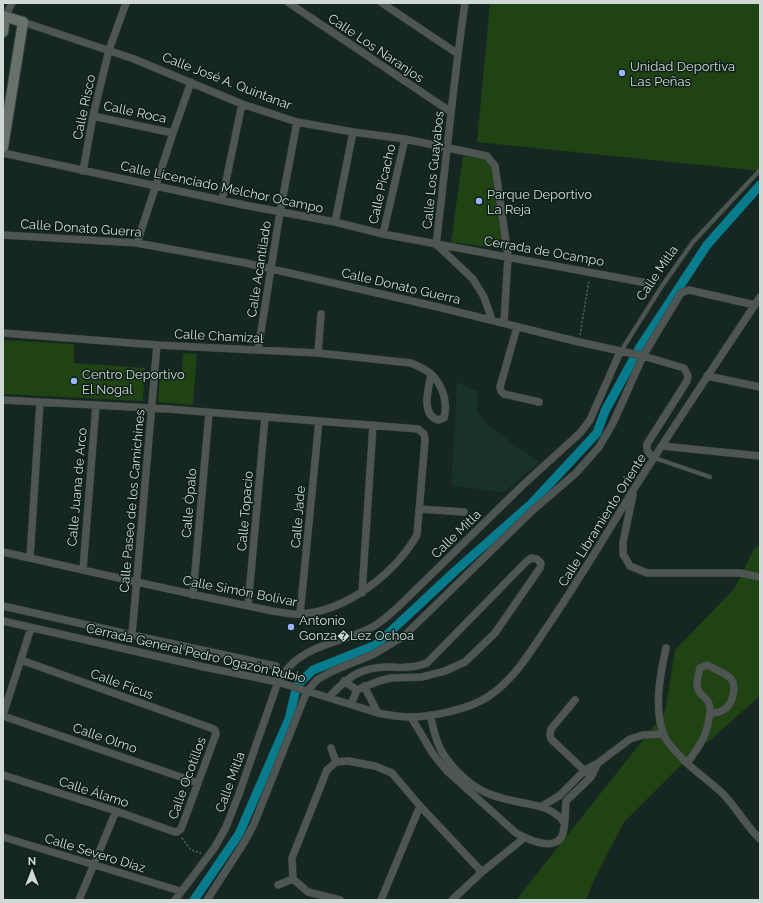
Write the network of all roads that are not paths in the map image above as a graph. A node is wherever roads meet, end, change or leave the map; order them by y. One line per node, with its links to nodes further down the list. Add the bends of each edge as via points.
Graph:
1 (12, 3): 6 (street)
2 (126, 3): 9 (street, Calle Risco)
3 (288, 3): 13 (street, Calle Los Naranjos)
4 (382, 3): 10 (street)
5 (465, 3): 10 (street, Calle Los Guayabos)
6 (4, 16): 7 (street, Calle José A. Quintanar); 8 (street)
7 (23, 22): 9 (street, Calle José A. Quintanar); 19 (street)
8 (3, 32)
9 (109, 50): 11 (street, Calle José A. Quintanar); 14 (street, Calle Risco)
10 (458, 54): 13 (street, Calle Los Guayabos)
11 (191, 82): 12 (street, Calle José A. Quintanar); 17 (street)
12 (242, 104): 15 (street, Calle José A. Quintanar); 25 (street)
13 (451, 112): 20 (street, Calle Los Guayabos)
14 (93, 116): 17 (street, Calle Roca); 23 (street, Calle Risco)
15 (297, 122): 16 (street, Calle José A. Quintanar); 26 (street, Calle Acantilado)
16 (353, 132): 18 (street, Calle José A. Quintanar); 27 (street)
17 (173, 133): 24 (street)
18 (405, 139): 20 (street, Calle José A. Quintanar); 29 (street, Calle Picacho)
19 (3, 147)
20 (448, 148): 31 (street, Calle Los Guayabos); 32 (street, Calle José A. Quintanar, via 487,156 495,166)
21 (3, 153): 23 (street, Calle Licenciado Melchor Ocampo)
22 (760, 170): 44 (lane, Calle Mitla, via 693,242 662,286)
23 (83, 171): 24 (street, Calle Licenciado Melchor Ocampo)
24 (155, 186): 25 (street, Calle Licenciado Melchor Ocampo); 30 (street)
25 (222, 200): 26 (street, Calle Licenciado Melchor Ocampo)
26 (280, 212): 27 (street, Calle Licenciado Melchor Ocampo); 33 (street, Calle Acantilado)
27 (335, 222): 29 (street, Calle Licenciado Melchor Ocampo)
28 (3, 234): 30 (street, Calle Donato Guerra)
29 (383, 234): 31 (street, Calle Licenciado Melchor Ocampo)
30 (137, 243): 33 (street, Calle Donato Guerra)
31 (436, 245): 32 (street, Cerrada de Ocampo); 38 (street, Calle Los Guayabos, via 473,279 484,297)
32 (508, 256): 34 (street, Cerrada de Ocampo); 39 (street, Calle José A. Quintanar)
33 (270, 268): 38 (street, Calle Donato Guerra); 43 (street, Calle Acantilado)
34 (648, 283)
35 (760, 297): 36 (street, Calle Libramiento Oriente)
36 (755, 305): 46 (street, via 688,290 681,293); 48 (street, Calle Libramiento Oriente)
37 (321, 314): 45 (street)
38 (492, 320): 39 (street, Calle Donato Guerra)
39 (504, 323): 40 (street, Calle Donato Guerra)
40 (516, 327): 44 (street, Calle Donato Guerra); 52 (street, via 501,391 504,394)
41 (3, 333): 42 (street, Calle Chamizal)
42 (157, 345): 43 (street, Calle Chamizal); 54 (street, Calle Paseo de los Camichines)
43 (258, 350): 45 (street, Calle Chamizal)
44 (623, 352): 46 (street, Calle Donato Guerra); 83 (street, Calle Mitla, via 590,420 561,452 524,484 385,618 365,631 306,654 290,666)
45 (318, 353): 47 (street, Calle Chamizal, via 411,363)
46 (640, 356): 61 (street, Calle Donato Guerra, via 684,368 688,376 648,444 648,453); 85 (street, via 613,423 598,447 576,473 533,510 404,636 374,654 318,679)
47 (431, 374): 47 (street, Calle Chamizal, via 446,400 444,418 438,420 429,414 427,404)
48 (707, 376): 49 (street); 59 (street, Calle Libramiento Oriente)
49 (760, 387)
50 (3, 400): 51 (street)
51 (40, 402): 53 (street); 67 (street)
52 (539, 402)
53 (96, 405): 54 (street); 68 (street, Calle Juana de Arco)
54 (152, 408): 55 (street); 70 (street, Calle Paseo de los Camichines)
55 (209, 413): 56 (street); 72 (street, Calle Ópalo)
56 (265, 417): 57 (street); 74 (street, Calle Topacio)
57 (319, 421): 58 (street); 75 (street, Calle Jade)
58 (373, 425): 64 (street, Calle Simón Bolívar, via 418,429 424,434); 71 (street)
59 (662, 446): 60 (street); 61 (street, Calle Libramiento Oriente)
60 (760, 456)
61 (655, 458): 62 (lane); 63 (street, Calle Libramiento Oriente)
62 (710, 477)
63 (634, 490): 69 (street, via 623,542 623,554 630,566 647,573 740,573); 92 (street, Calle Libramiento Oriente, via 558,611 523,662 504,684 486,698 468,707)
64 (419, 509): 65 (street); 71 (street, Calle Simón Bolívar, via 417,535 412,545 380,579)
65 (464, 512)
66 (3, 552): 67 (street, Calle Simón Bolívar)
67 (30, 558): 68 (street, Calle Simón Bolívar)
68 (83, 570): 70 (street, Calle Simón Bolívar)
69 (760, 577)
70 (137, 583): 72 (street, Calle Simón Bolívar); 78 (street, Calle Paseo de los Camichines)
71 (362, 593): 75 (street, Calle Simón Bolívar, via 330,607)
72 (193, 595): 74 (street, Calle Simón Bolívar)
73 (3, 606): 78 (street, Cerrada General Pedro Ogazón Rubio)
74 (248, 606): 75 (street, Calle Simón Bolívar)
75 (300, 614)
76 (3, 621): 77 (street, Cerrada General Pedro Ogazón Rubio)
77 (31, 628): 80 (street); 83 (street, Cerrada General Pedro Ogazón Rubio)
78 (132, 635): 81 (street, Cerrada General Pedro Ogazón Rubio)
79 (666, 648): 95 (street, via 658,703)
80 (21, 660): 91 (street); 94 (street, Calle Ficus)
81 (276, 666)
82 (344, 681): 84 (street); 84 (street, via 369,668 418,667 427,663 526,562 531,558 541,563 494,634 465,662 422,677 391,678); 86 (street)
83 (282, 683): 85 (street, Cerrada General Pedro Ogazón Rubio); 118 (street, Calle Mitla, via 226,827 215,847)
84 (360, 688): 88 (street); 89 (street)
85 (303, 690): 86 (street, Cerrada General Pedro Ogazón Rubio); 121 (street, via 254,824)
86 (329, 697): 88 (street, Cerrada General Pedro Ogazón Rubio)
87 (575, 700): 100 (street, via 551,729 550,734 551,738)
88 (351, 704): 89 (street, Cerrada General Pedro Ogazón Rubio)
89 (378, 713): 93 (street, Cerrada General Pedro Ogazón Rubio)
90 (710, 714): 90 (street, via 710,705 697,686 700,668 707,665 731,678 733,684 732,699 728,705); 99 (street, via 706,735)
91 (3, 715): 103 (street, Calle Olmo)
92 (430, 715): 93 (street, Cerrada General Pedro Ogazón Rubio); 107 (street, via 440,748 464,778 481,791 498,798)
93 (411, 717): 112 (street, via 433,754 447,771)
94 (215, 730): 103 (street, Calle Ocotillos, via 216,734)
95 (664, 734): 98 (street, via 643,735 630,739); 99 (street)
96 (331, 748): 97 (street)
97 (336, 762): 106 (street, via 348,761 392,773); 116 (street, via 327,770 292,858)
98 (598, 763): 100 (street); 102 (street)
99 (687, 763): 113 (street, via 732,803 753,833)
100 (585, 770): 102 (street); 104 (street)
101 (3, 775): 108 (street, Calle Álamo)
102 (591, 777): 105 (street)
103 (198, 783): 110 (street, Calle Ocotillos)
104 (559, 796): 105 (street); 107 (street)
105 (566, 802): 109 (street)
106 (420, 806): 115 (street); 123 (street)
107 (542, 806): 109 (street, via 560,816)
108 (116, 811): 110 (street, Calle Álamo); 114 (street)
109 (564, 822): 112 (street, via 562,835 555,842 546,844)
110 (178, 832)
111 (3, 837): 114 (street, Calle Severo Díaz)
112 (524, 838): 115 (street)
113 (760, 838)
114 (93, 865): 118 (street, Calle Severo Díaz); 119 (street)
115 (482, 872): 124 (street)
116 (293, 879): 117 (street); 122 (street, via 308,892)
117 (278, 885)
118 (180, 891): 120 (street, Calle Mitla)
119 (79, 900)
120 (175, 900)
121 (207, 900)
122 (340, 900)
123 (381, 900)
124 (452, 900)

